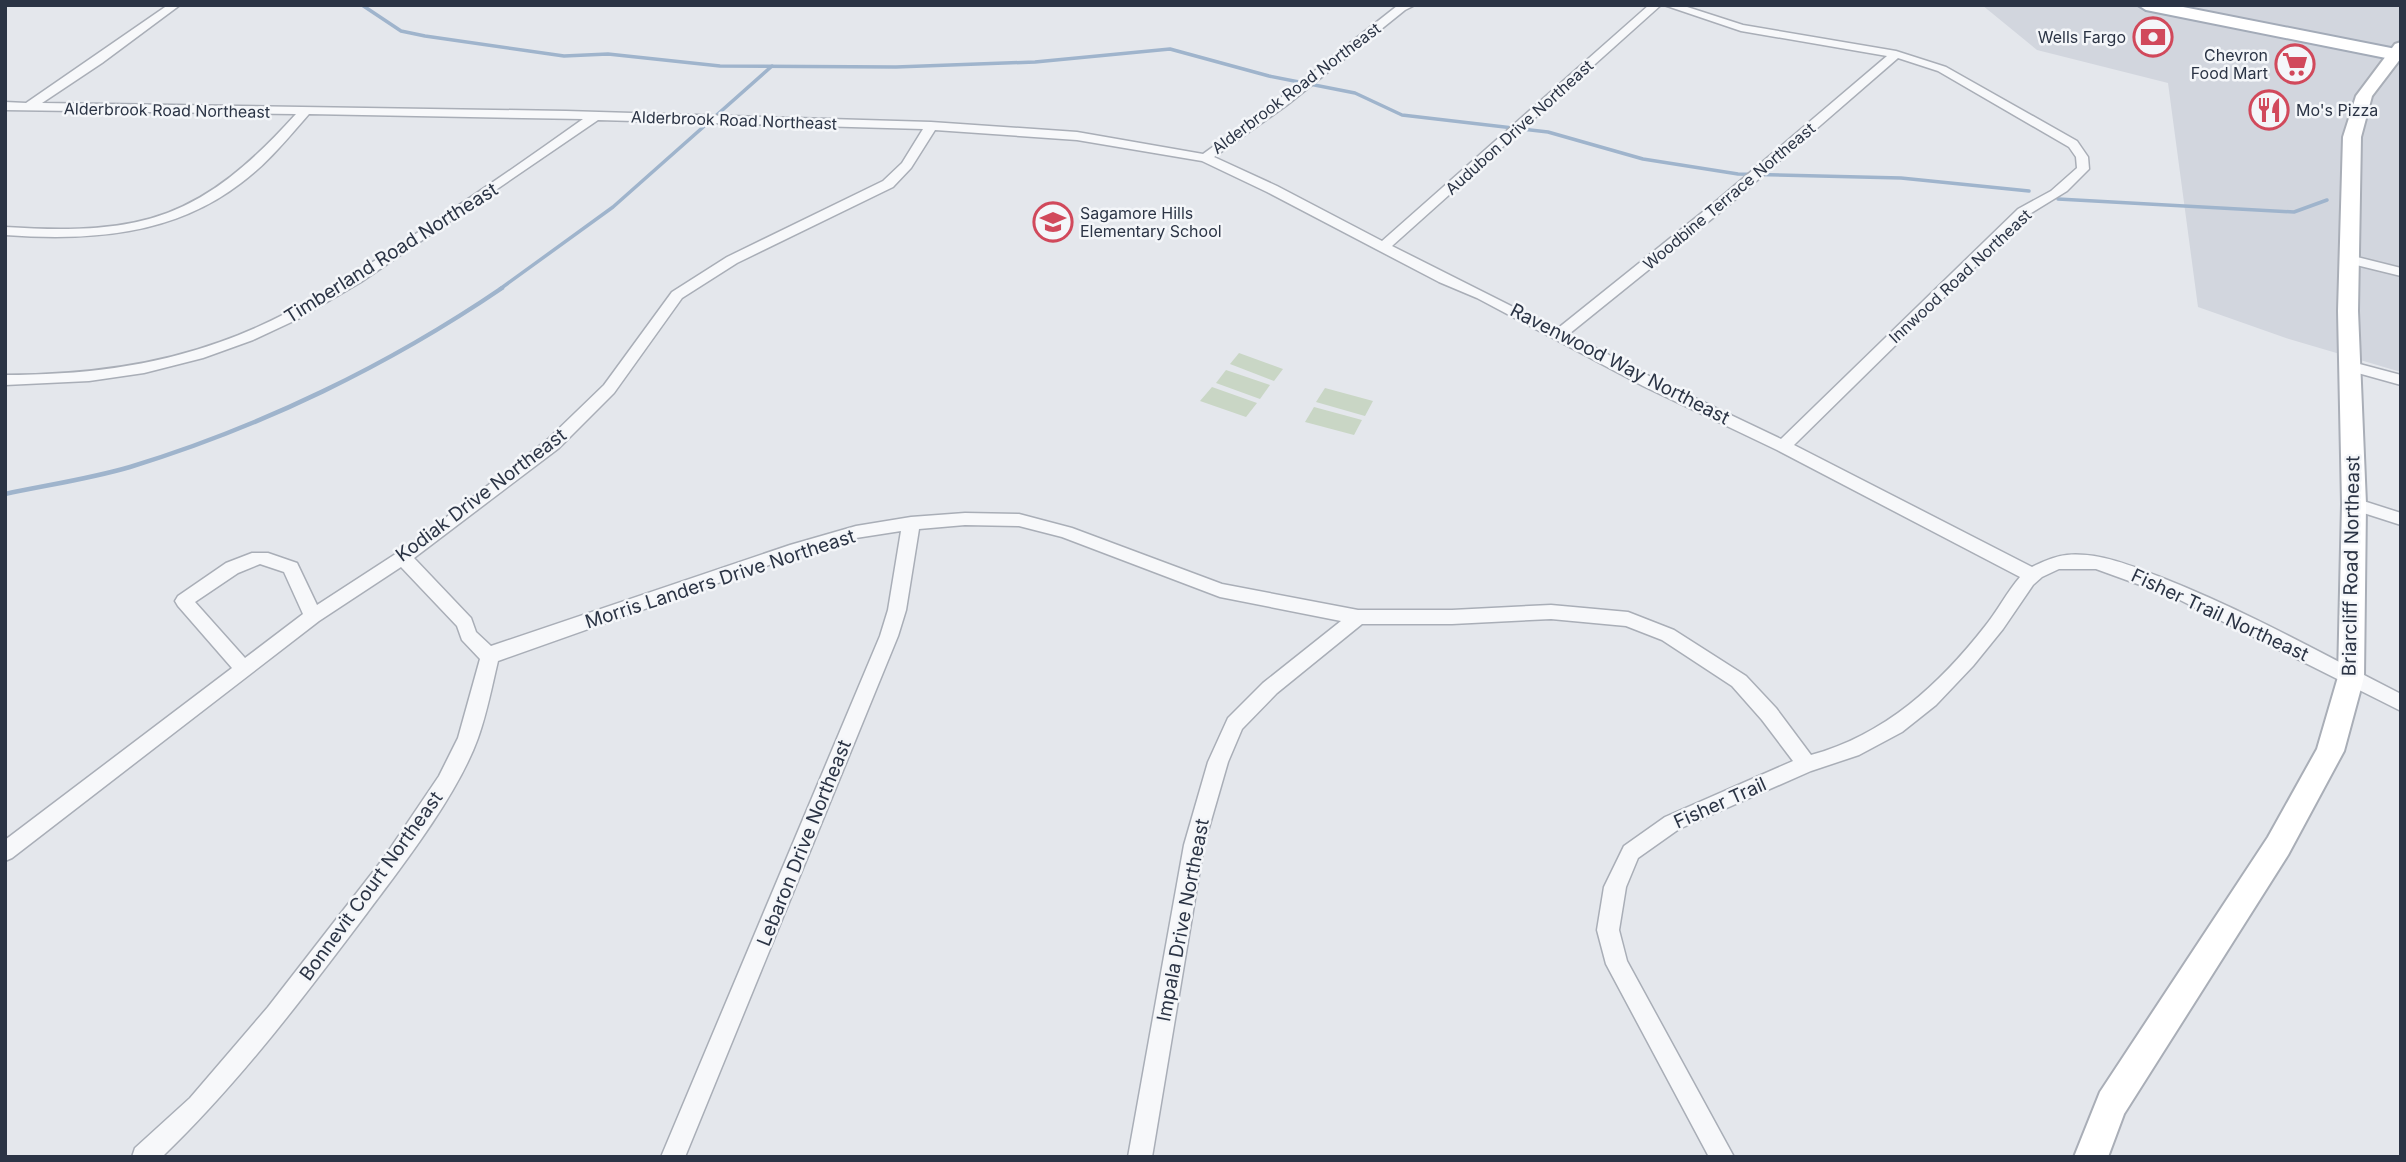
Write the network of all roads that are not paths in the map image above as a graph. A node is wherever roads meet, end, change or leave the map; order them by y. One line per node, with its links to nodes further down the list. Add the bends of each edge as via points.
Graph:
1 (175, 5): 8 (street)
2 (1656, 5): 17 (street, Audubon Drive Northeast)
3 (1669, 5): 7 (street, Innwood Road Northeast, via 1741,27)
4 (2146, 5): 6 (main road)
5 (1401, 6): 15 (street, Alderbrook Road Northeast, via 1283,102)
6 (2399, 52): 18 (main road, Briarcliff Road Northeast, via 2364,96 2352,136)
7 (1896, 54): 20 (street, Woodbine Terrace Northeast); 24 (street, Innwood Road Northeast, via 1942,69 2055,132 2073,144 2082,157 2083,169 2063,190 2023,212)
8 (98, 61): 10 (street); 11 (street, via 93,73)
9 (5, 106): 10 (street, Alderbrook Road Northeast)
10 (28, 107): 11 (street, Alderbrook Road Northeast)
11 (54, 107): 12 (street, Alderbrook Road Northeast)
12 (305, 112): 13 (street, Alderbrook Road Northeast); 16 (street, via 236,181 181,213 118,232 57,236)
13 (595, 116): 14 (street, Alderbrook Road Northeast); 22 (street, Timberland Road Northeast, via 338,291 282,322 226,346 127,372 83,379)
14 (931, 125): 15 (street, Alderbrook Road Northeast, via 1077,136); 28 (street, Kodiak Drive Northeast, via 888,184 732,260 677,295 609,389 553,444)
15 (1205, 158): 17 (street, Ravenwood Way Northeast)
16 (5, 231)
17 (1382, 248): 20 (street, Ravenwood Way Northeast)
18 (2349, 259): 19 (street); 21 (main road, Briarcliff Road Northeast)
19 (2401, 272)
20 (1560, 334): 24 (street, Ravenwood Way Northeast)
21 (2351, 367): 23 (street); 25 (main road, Briarcliff Road Northeast)
22 (5, 380)
23 (2401, 380)
24 (1783, 446): 29 (street, Ravenwood Way Northeast)
25 (2354, 504): 26 (street); 34 (main road, Briarcliff Road Northeast)
26 (2401, 519)
27 (911, 523): 31 (street, Morris Landers Drive Northeast, via 1019,520 1066,532 1220,590); 32 (street, Morris Landers Drive Northeast, via 796,549); 39 (street, Lebaron Drive Northeast, via 890,636)
28 (401, 557): 30 (street, Kodiak Drive Northeast); 32 (street, via 465,624 468,635)
29 (2032, 575): 34 (street, Fisher Trail Northeast, via 2067,561 2092,561 2124,570); 36 (street, Fisher Trail, via 1992,631 1920,708 1870,740)
30 (313, 616): 33 (street, Kodiak Drive Northeast); 33 (street, via 291,569 259,557 184,601)
31 (1358, 617): 36 (street, Morris Landers Drive Northeast, via 1551,612 1628,619 1668,635 1739,681); 40 (street, Impala Drive Northeast, via 1270,688 1235,724 1217,762 1194,845)
32 (489, 657): 38 (street, Bonnevit Court Northeast, via 468,739 446,782 390,866 276,1015 198,1106)
33 (243, 668): 37 (street, Kodiak Drive Northeast)
34 (2351, 677): 35 (street, Fisher Trail Northeast); 42 (main road, Briarcliff Road Northeast, via 2330,751 2278,846 2112,1104)
35 (2401, 703)
36 (1807, 764): 41 (street, Fisher Trail, via 1672,823 1631,852 1615,887 1608,930 1618,964)
37 (5, 852)
38 (144, 1157)
39 (673, 1157)
40 (1140, 1157)
41 (1723, 1157)
42 (2091, 1157)

